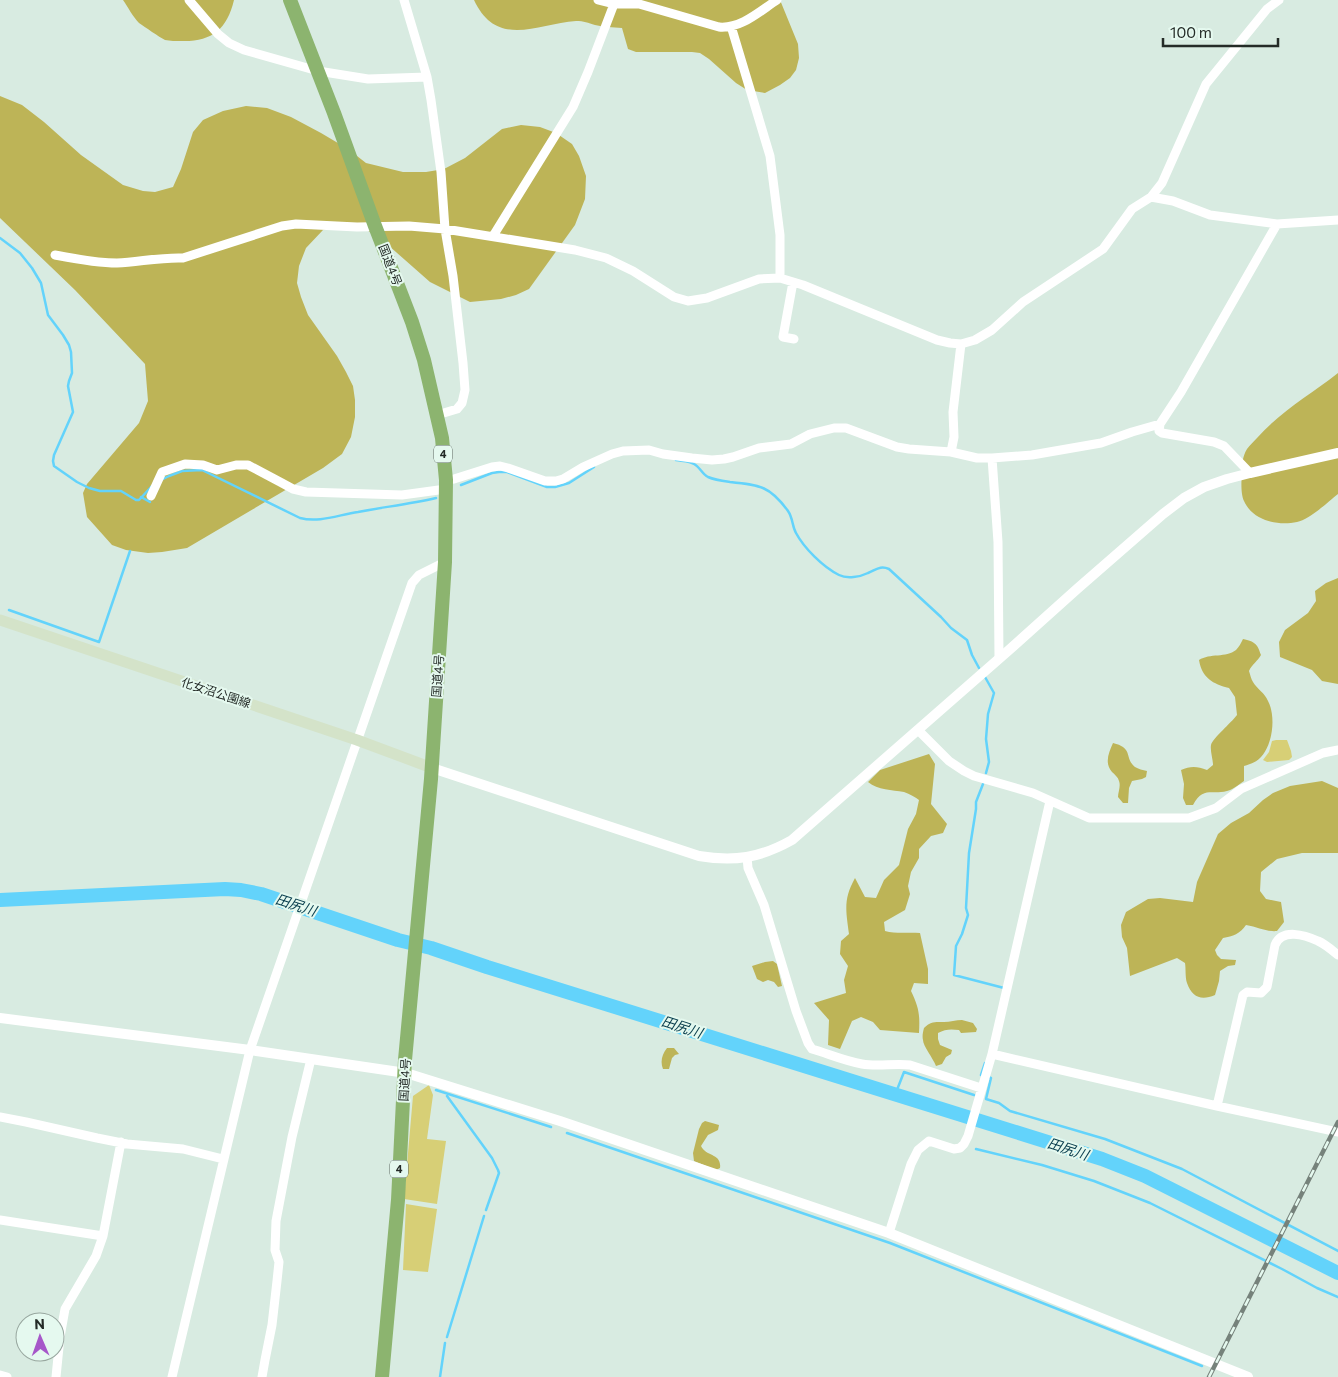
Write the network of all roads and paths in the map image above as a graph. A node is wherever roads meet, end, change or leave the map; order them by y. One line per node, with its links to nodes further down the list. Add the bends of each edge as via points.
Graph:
1 (189, 0): 9 (street, via 229,43)
2 (290, 0): 9 (highway, 国道4号 / 4)
3 (404, 0): 10 (street)
4 (598, 0): 7 (street)
5 (777, 0): 8 (street, via 746,21)
6 (1279, 0): 11 (street, via 1267,9 1206,84 1162,183)
7 (614, 4): 8 (street, via 639,4 719,27); 16 (street, via 573,107)
8 (731, 26): 18 (street, via 770,156 780,235)
9 (318, 71): 10 (street, via 368,79); 14 (highway, 国道4号 / 4)
10 (427, 77): 15 (street, via 441,172)
11 (1151, 197): 13 (street, via 1173,201 1210,215); 21 (street, via 1132,209 1103,249 1023,302 992,330)
12 (1338, 220): 13 (street)
13 (1277, 224): 23 (street)
14 (375, 226): 15 (street); 17 (street, via 282,226 183,258 116,263); 22 (highway, 国道4号 / 4, via 412,322)
15 (445, 229): 16 (street); 22 (street, via 465,390 457,409)
16 (493, 236): 18 (street, via 606,258 674,297 688,301 707,298 759,279)
17 (55, 255)
18 (780, 278): 19 (street)
19 (793, 282): 20 (street, via 783,337); 21 (street, via 937,340)
20 (794, 339)
21 (960, 344): 24 (street, via 953,412 954,437)
22 (437, 415): 28 (highway, 国道4号 / 4)
23 (1160, 424): 26 (street, via 1101,443); 27 (street, via 1159,432 1224,446)
24 (950, 452): 26 (street); 28 (street, via 897,447 846,428 834,428 810,434 791,444 759,448 732,458 712,460 649,450 623,451 556,481 545,481 500,466)
25 (1338, 453): 27 (street)
26 (992, 458): 32 (street, via 998,542)
27 (1250, 473): 32 (street, via 1204,487 1184,498)
28 (446, 484): 29 (street, via 402,495 306,492 248,465 217,470 185,464 162,472); 30 (highway, 国道4号 / 4)
29 (151, 496)
30 (445, 562): 34 (street, via 419,574 412,583); 36 (highway, 国道4号 / 4)
31 (0, 620): 34 (main road, 化女沼公園線)
32 (999, 658): 33 (street)
33 (918, 730): 37 (street, via 964,771 1033,792); 38 (street, via 792,840 776,850)
34 (357, 740): 36 (main road, 化女沼公園線); 41 (street)
35 (1338, 750): 37 (street, via 1323,753 1241,789 1216,808 1190,818 1090,818)
36 (432, 768): 38 (street, via 699,856 714,859); 44 (highway, 国道4号 / 4)
37 (1050, 801): 42 (street)
38 (747, 857): 45 (street, via 796,1011 812,1049 862,1064 910,1064)
39 (1338, 955): 46 (street, via 1320,942 1300,934 1290,934 1277,940 1267,987 1260,993 1247,992 1243,995)
40 (0, 1018): 41 (street)
41 (250, 1050): 43 (street); 50 (street)
42 (992, 1054): 45 (street); 46 (street)
43 (311, 1059): 44 (street); 58 (street, via 276,1221 275,1250 279,1262)
44 (406, 1073): 52 (street); 59 (highway, 国道4号 / 4)
45 (981, 1088): 52 (street, via 968,1136 960,1148 929,1141 918,1150)
46 (1217, 1106): 48 (street)
47 (0, 1117): 49 (street)
48 (1338, 1132)
49 (121, 1142): 50 (street, via 183,1149); 53 (street)
50 (223, 1159): 57 (street)
51 (0, 1220): 53 (street)
52 (889, 1233): 60 (street)
53 (103, 1236): 56 (street, via 96,1256 65,1309)
54 (0, 1375): 55 (street)
55 (7, 1377)
56 (56, 1377)
57 (172, 1377)
58 (262, 1377)
59 (382, 1377)
60 (1248, 1377)

